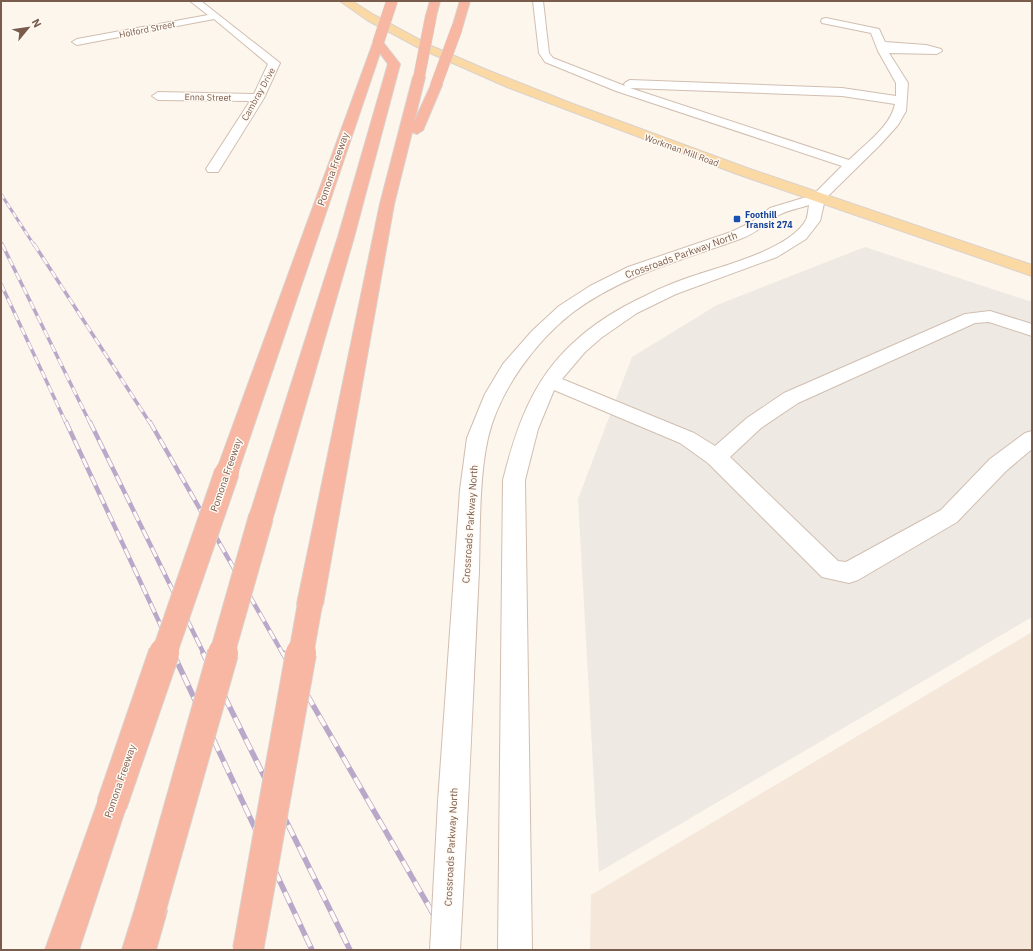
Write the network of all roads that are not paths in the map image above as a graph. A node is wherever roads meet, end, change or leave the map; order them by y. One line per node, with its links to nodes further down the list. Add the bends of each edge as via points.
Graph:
1 (195, 1): 7 (street, Cambray Drive)
2 (345, 1): 17 (main road, Workman Mill Road, via 394,32 556,103)
3 (392, 1): 10 (highway, Pomona Freeway, bridge)
4 (435, 1): 18 (highway, bridge)
5 (465, 1): 18 (highway, bridge, via 436,85)
6 (538, 1): 11 (street, via 544,53 550,60)
7 (216, 16): 9 (street, Holford Street); 13 (street, Cambray Drive, via 274,63)
8 (826, 21): 14 (street, via 876,31 881,47 902,83)
9 (77, 42)
10 (376, 48): 24 (highway, Pomona Freeway, bridge); 25 (highway, bridge, via 394,64 346,236 261,517)
11 (620, 88): 14 (street, via 640,83 860,93); 15 (street)
12 (158, 96): 13 (street, Enna Street)
13 (258, 98): 16 (street, Cambray Drive)
14 (902, 101): 15 (street, via 900,111 893,122)
15 (852, 165): 17 (street)
16 (213, 168)
17 (818, 198): 19 (main road, Workman Mill Road); 21 (street, via 812,223 793,241 769,254 688,283 627,311 598,331 574,353); 27 (street, Crossroads Parkway North, bridge, via 775,211 757,225 737,235 634,271 596,290 565,310 538,335 514,364 495,394 478,438 471,490)
18 (387, 204): 26 (highway, bridge, via 310,604)
19 (1032, 271)
20 (1032, 330): 23 (street, via 990,316 972,318 791,398 754,423)
21 (550, 381): 23 (street, via 687,438); 28 (street, via 533,413 514,480)
22 (1032, 438): 23 (street, via 998,465 949,516 849,574 831,570)
23 (716, 456)
24 (62, 950)
25 (139, 950)
26 (248, 950)
27 (445, 950)
28 (515, 950)

